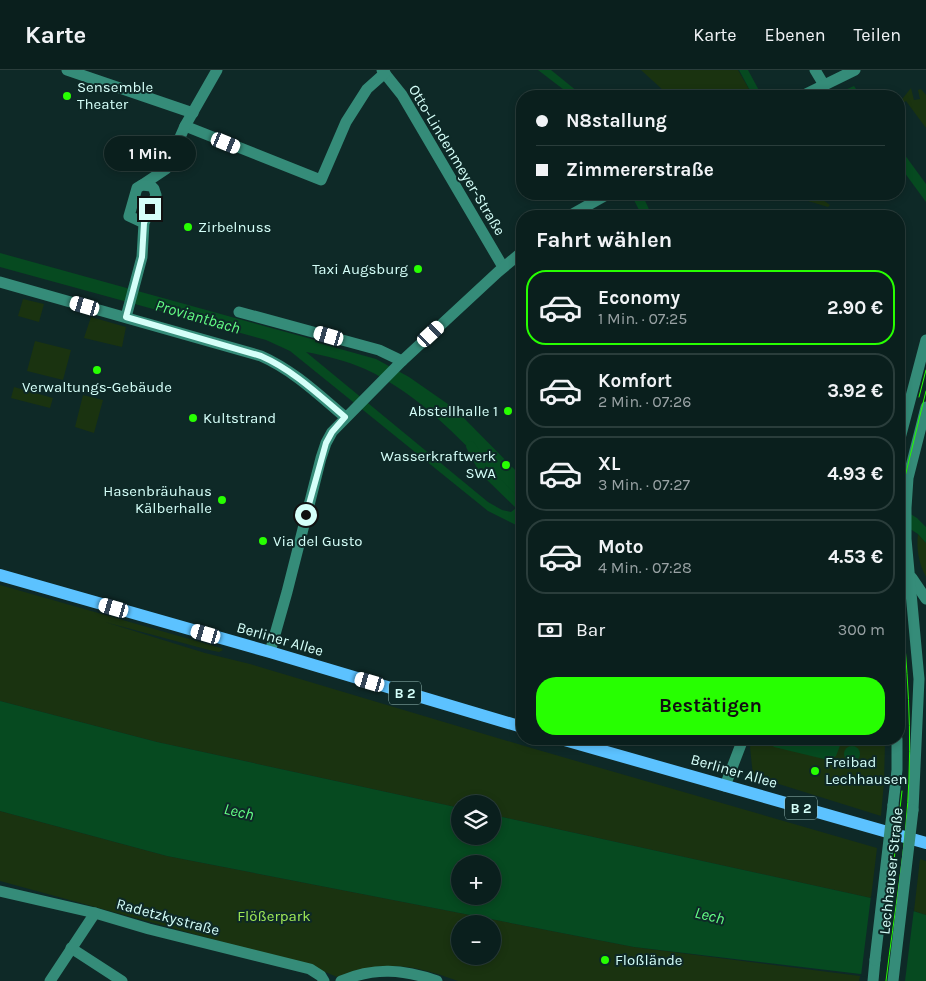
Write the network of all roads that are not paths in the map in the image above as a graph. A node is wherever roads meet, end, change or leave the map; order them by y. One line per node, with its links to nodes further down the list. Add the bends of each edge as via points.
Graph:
1 (67, 70): 8 (street)
2 (217, 70): 8 (street)
3 (815, 70): 6 (street)
4 (855, 70): 6 (street)
5 (383, 72): 9 (street, via 346,122 321,180); 15 (street, Otto-Lindenmeyer-Straße, via 402,94)
6 (824, 85): 7 (street)
7 (814, 90)
8 (192, 113): 9 (street)
9 (185, 126): 10 (street, via 166,170)
10 (142, 185): 13 (street, via 151,186 156,196); 13 (street, via 137,188 129,216)
11 (597, 200): 12 (street)
12 (580, 210)
13 (144, 223): 17 (street, via 142,257)
14 (516, 257): 15 (street)
15 (504, 267): 20 (street)
16 (0, 282): 17 (street)
17 (128, 312): 22 (street, via 273,361)
18 (239, 312): 20 (street, via 379,350)
19 (926, 340): 23 (street)
20 (400, 363): 22 (street)
21 (926, 407): 24 (street, Lechhauser Straße, via 908,478 906,539)
22 (345, 417): 28 (street, via 332,432 322,455)
23 (905, 419)
24 (910, 574): 26 (street); 29 (street, Lechhauser Straße)
25 (0, 575): 28 (main road, Berliner Allee / B 2)
26 (926, 599)
27 (926, 639): 29 (street)
28 (270, 652): 30 (main road, Berliner Allee / B 2)
29 (917, 653): 45 (street, Lechhauser Straße, bridge, via 916,778)
30 (516, 725)
31 (582, 745): 34 (main road, Berliner Allee / B 2)
32 (741, 745): 34 (street)
33 (897, 745): 44 (street, Lechhauser Straße, bridge, via 897,770)
34 (725, 786): 35 (main road, Berliner Allee / B 2)
35 (926, 843)
36 (0, 891): 37 (street, Radetzkystraße)
37 (95, 913): 38 (street); 41 (street, Radetzkystraße, via 310,969)
38 (71, 948): 39 (street); 40 (street)
39 (50, 981)
40 (122, 981)
41 (324, 981)
42 (341, 981): 43 (street, via 375,971 397,971)
43 (437, 981)
44 (873, 981)
45 (894, 981)

